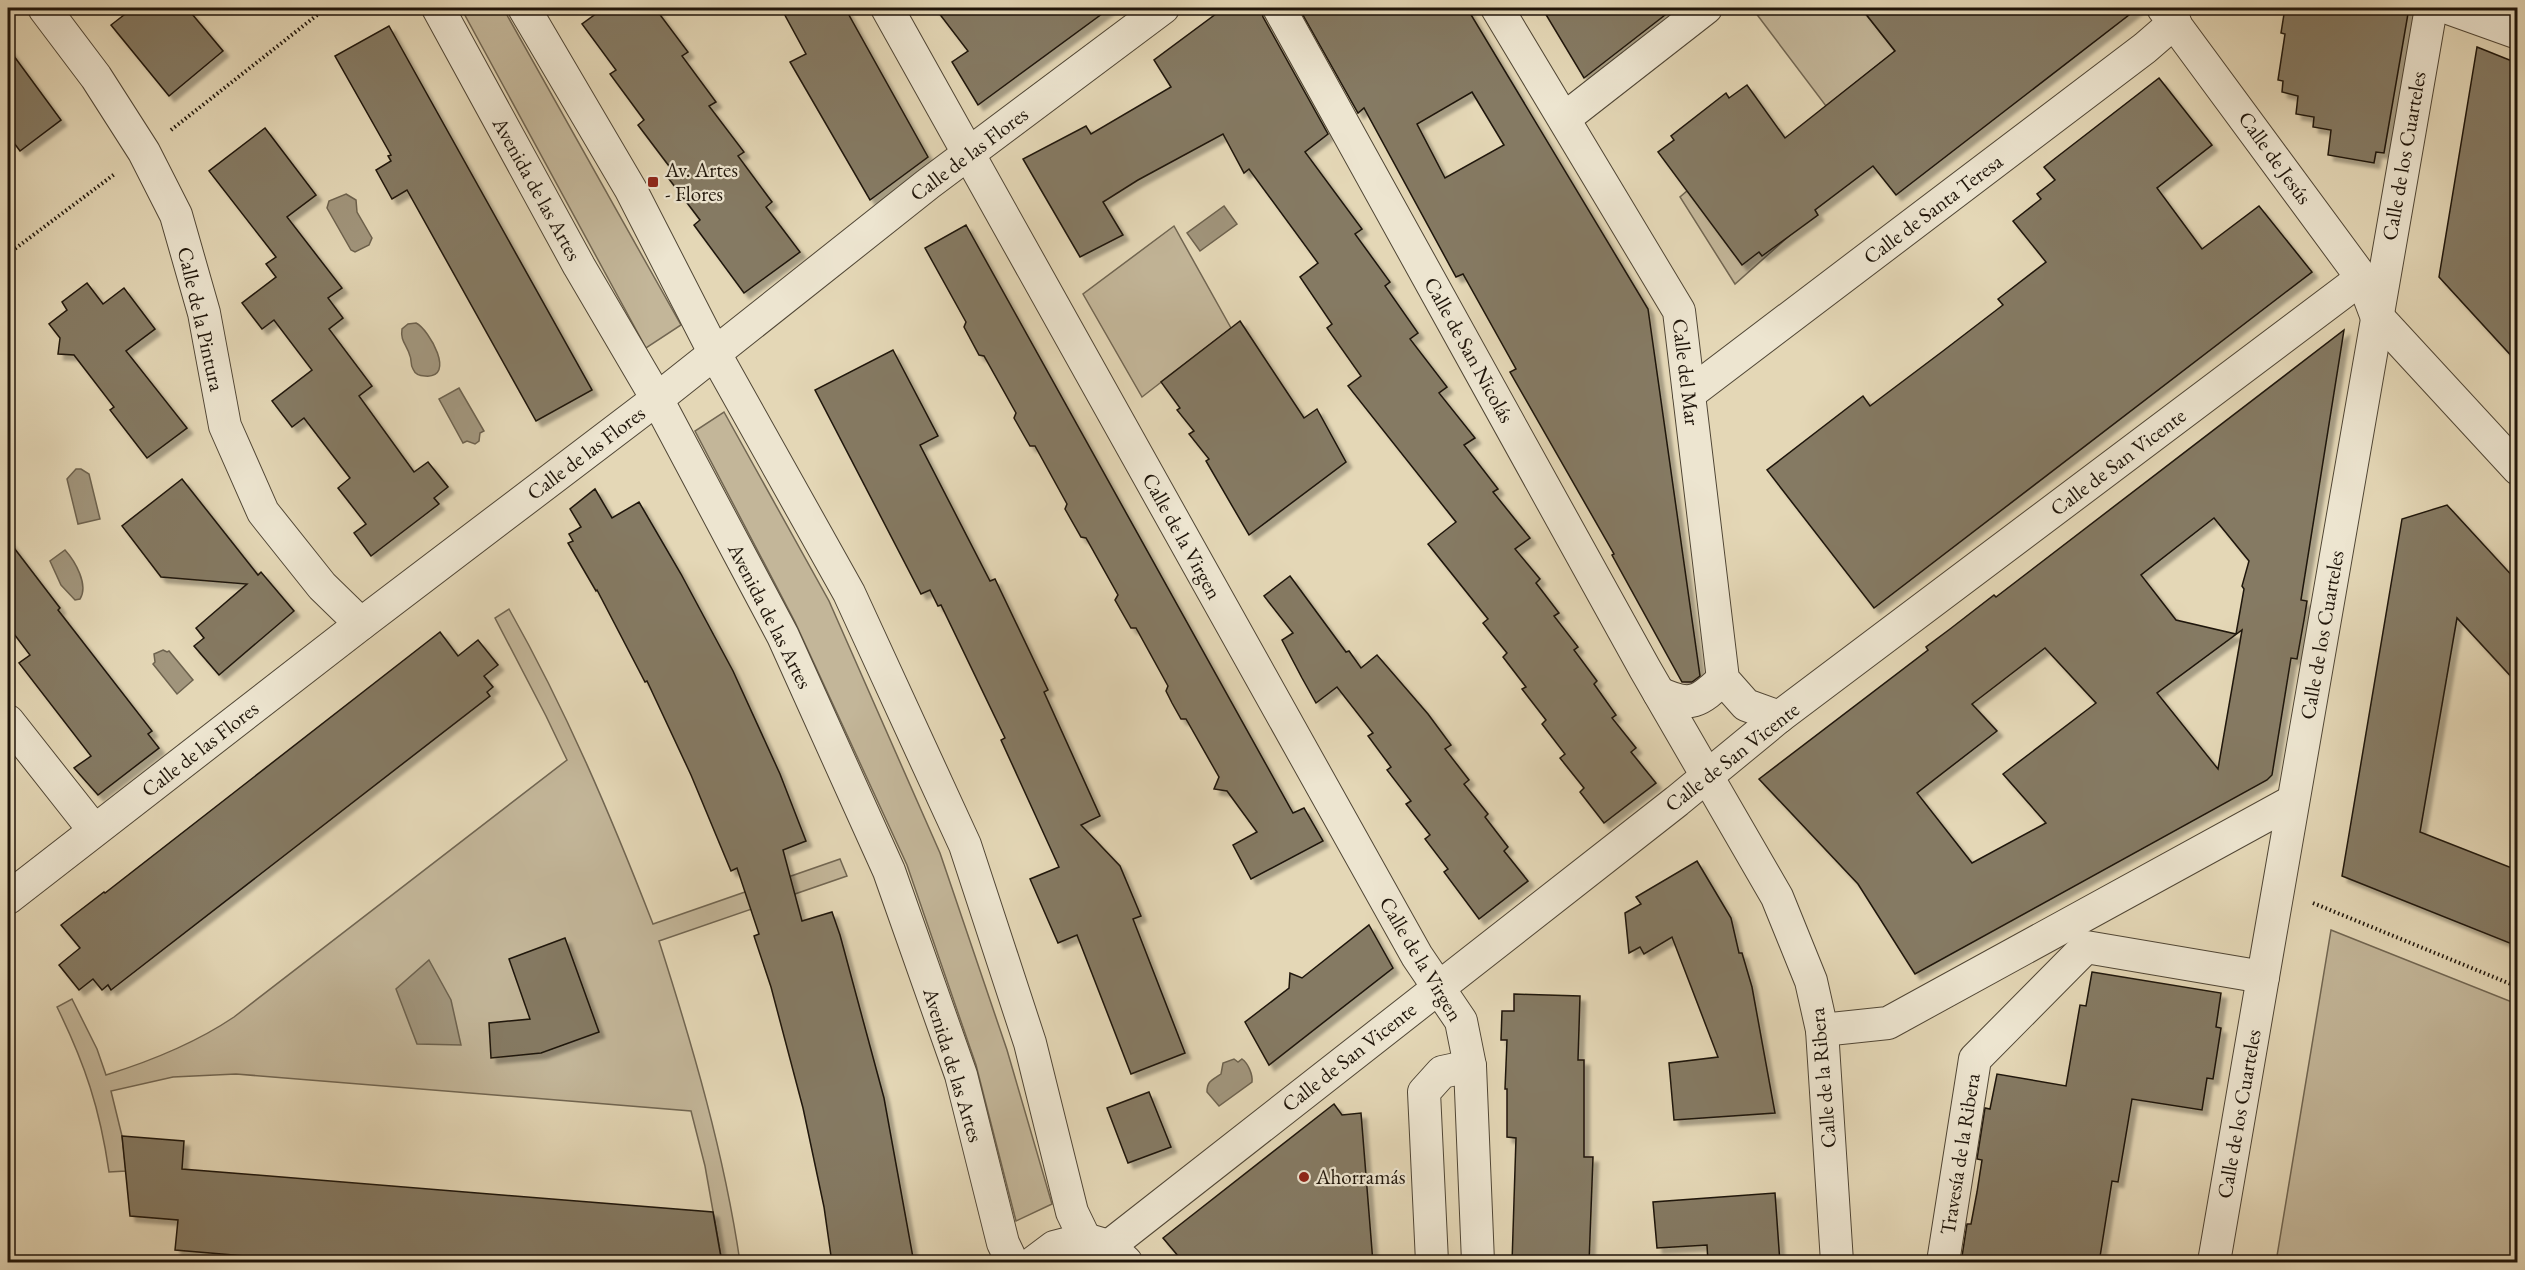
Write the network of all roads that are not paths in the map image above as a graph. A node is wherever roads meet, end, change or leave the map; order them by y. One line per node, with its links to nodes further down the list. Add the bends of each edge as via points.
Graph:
1 (44, 8): 21 (street, Calle de la Pintura, via 138,142 176,215 204,312 225,426 263,512 322,586)
2 (438, 8): 19 (street, Avenida de las Artes, via 579,266)
3 (524, 8): 17 (street, via 631,190)
4 (887, 8): 14 (street, Calle de la Virgen)
5 (1163, 8): 14 (street, Calle de las Flores)
6 (1279, 8): 23 (street, Calle de San Nicolás)
7 (1497, 8): 13 (street, Calle del Mar)
8 (1706, 8): 13 (street)
9 (2431, 8): 16 (street, Calle de los Cuarteles)
10 (2448, 8): 12 (street)
11 (2169, 15): 15 (street, Calle de Jesús); 18 (street, Calle de Santa Teresa, via 2145,48)
12 (2517, 33)
13 (1565, 118): 18 (street, Calle del Mar, via 1679,311)
14 (969, 154): 17 (street, Calle de las Flores); 31 (street, Calle de la Virgen)
15 (2362, 278): 16 (street, Calle de Jesús); 24 (street, Calle de San Vicente)
16 (2376, 315): 20 (street); 27 (street, Calle de los Cuarteles)
17 (714, 352): 19 (street, Calle de las Flores); 34 (street, via 849,593 965,845 1030,1043 1072,1212)
18 (1689, 394): 22 (street, Calle del Mar)
19 (657, 399): 21 (street, Calle de las Flores); 35 (street, Avenida de las Artes, via 783,636 889,871 961,1075 1003,1243)
20 (2517, 469)
21 (361, 624): 28 (street, Calle de las Flores)
22 (1723, 679): 23 (street, via 1704,698 1679,702); 24 (street, via 1746,705)
23 (1659, 693): 26 (street, Calle de San Nicolás)
24 (1779, 717): 26 (street, Calle de San Vicente)
25 (8, 721): 28 (street)
26 (1708, 776): 31 (street, Calle de San Vicente); 32 (street, Calle de la Ribera, via 1777,897 1811,981)
27 (2293, 801): 30 (street, Calle de los Cuarteles); 32 (street, via 1888,1023)
28 (94, 830): 29 (street, Calle de las Flores)
29 (8, 898)
30 (2263, 977): 40 (street, Travesía de la Ribera, via 2086,947 1975,1059); 41 (street, Calle de los Cuarteles)
31 (1438, 988): 33 (street, Calle de la Virgen, via 1461,1021); 34 (street, Calle de San Vicente)
32 (1822, 1030): 39 (street, Calle de la Ribera)
33 (1470, 1066): 37 (street, via 1442,1072 1424,1092); 38 (street, Calle de la Virgen)
34 (1106, 1249): 36 (street, via 1054,1247)
35 (1012, 1263)
36 (1034, 1263)
37 (1432, 1263)
38 (1478, 1263)
39 (1837, 1263)
40 (1943, 1263)
41 (2214, 1263)

